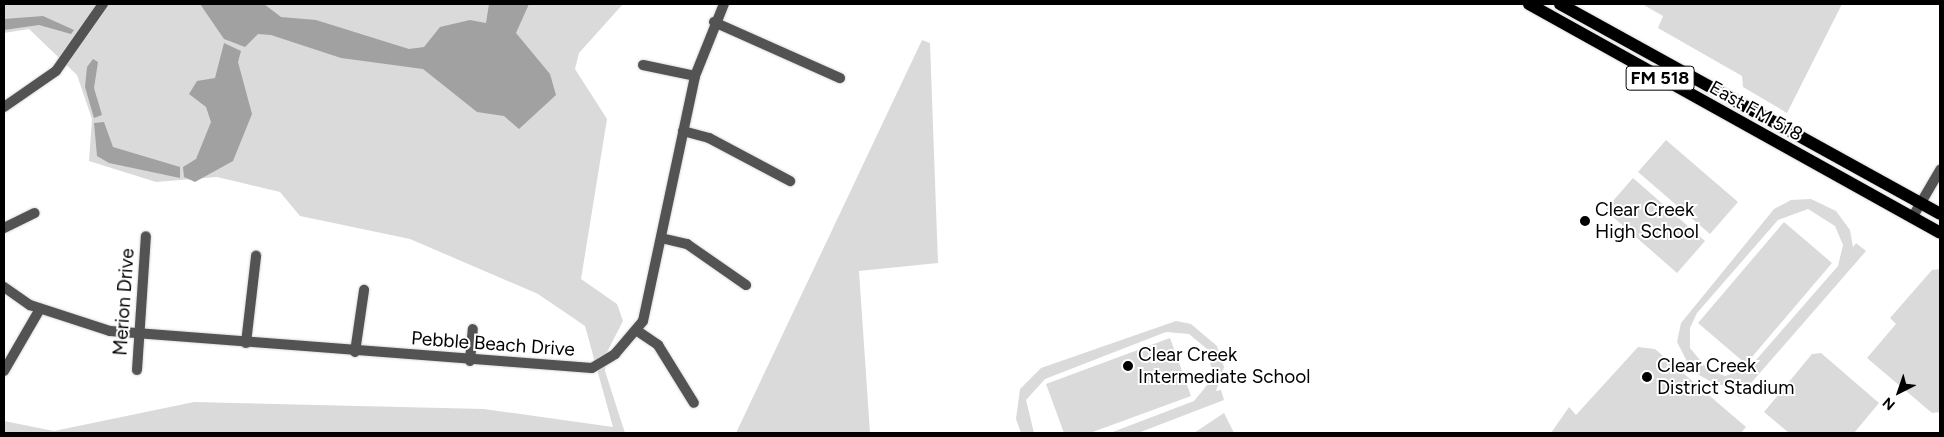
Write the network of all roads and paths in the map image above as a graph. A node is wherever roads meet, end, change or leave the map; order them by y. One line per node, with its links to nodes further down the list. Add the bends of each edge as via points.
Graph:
1 (103, 4): 13 (street, via 56,71)
2 (724, 4): 6 (street, Pebble Beach Drive)
3 (1529, 4): 7 (main road, East FM 518 / FM 518)
4 (1560, 4): 5 (main road, East FM 518 / FM 518)
5 (1580, 16): 7 (main road); 9 (main road, East FM 518 / FM 518)
6 (714, 22): 10 (street, Pebble Beach Drive); 11 (street)
7 (1571, 28): 12 (main road, East FM 518 / FM 518)
8 (643, 65): 10 (street)
9 (1687, 74): 12 (main road); 15 (main road, East FM 518 / FM 518)
10 (695, 76): 14 (street, Pebble Beach Drive)
11 (840, 78)
12 (1680, 90): 17 (main road, East FM 518 / FM 518)
13 (4, 108)
14 (683, 131): 18 (street, via 709,138); 26 (street, Pebble Beach Drive)
15 (1846, 161): 17 (main road); 19 (main road, East FM 518 / FM 518)
16 (1940, 170): 19 (street)
17 (1838, 177): 22 (main road, East FM 518 / FM 518)
18 (790, 181)
19 (1921, 203): 21 (main road, East FM 518 / FM 518); 22 (street)
20 (36, 213): 23 (street)
21 (1940, 214)
22 (1912, 218): 24 (main road, East FM 518 / FM 518)
23 (4, 228)
24 (1940, 233)
25 (146, 236): 34 (street, Merion Drive)
26 (661, 238): 28 (street, via 687,244); 33 (street, Pebble Beach Drive, via 643,321)
27 (256, 256): 35 (street)
28 (746, 285)
29 (4, 287): 31 (street, Pebble Beach Drive)
30 (364, 290): 36 (street)
31 (40, 309): 34 (street, Pebble Beach Drive, via 110,331); 39 (street)
32 (473, 329): 37 (street)
33 (636, 330): 37 (street, Pebble Beach Drive, via 614,354 592,368); 40 (street, via 658,345)
34 (139, 333): 35 (street, Pebble Beach Drive); 38 (street, Merion Drive)
35 (246, 343): 36 (street, Pebble Beach Drive)
36 (356, 352): 37 (street, Pebble Beach Drive)
37 (470, 361)
38 (137, 370)
39 (4, 371)
40 (694, 403)

